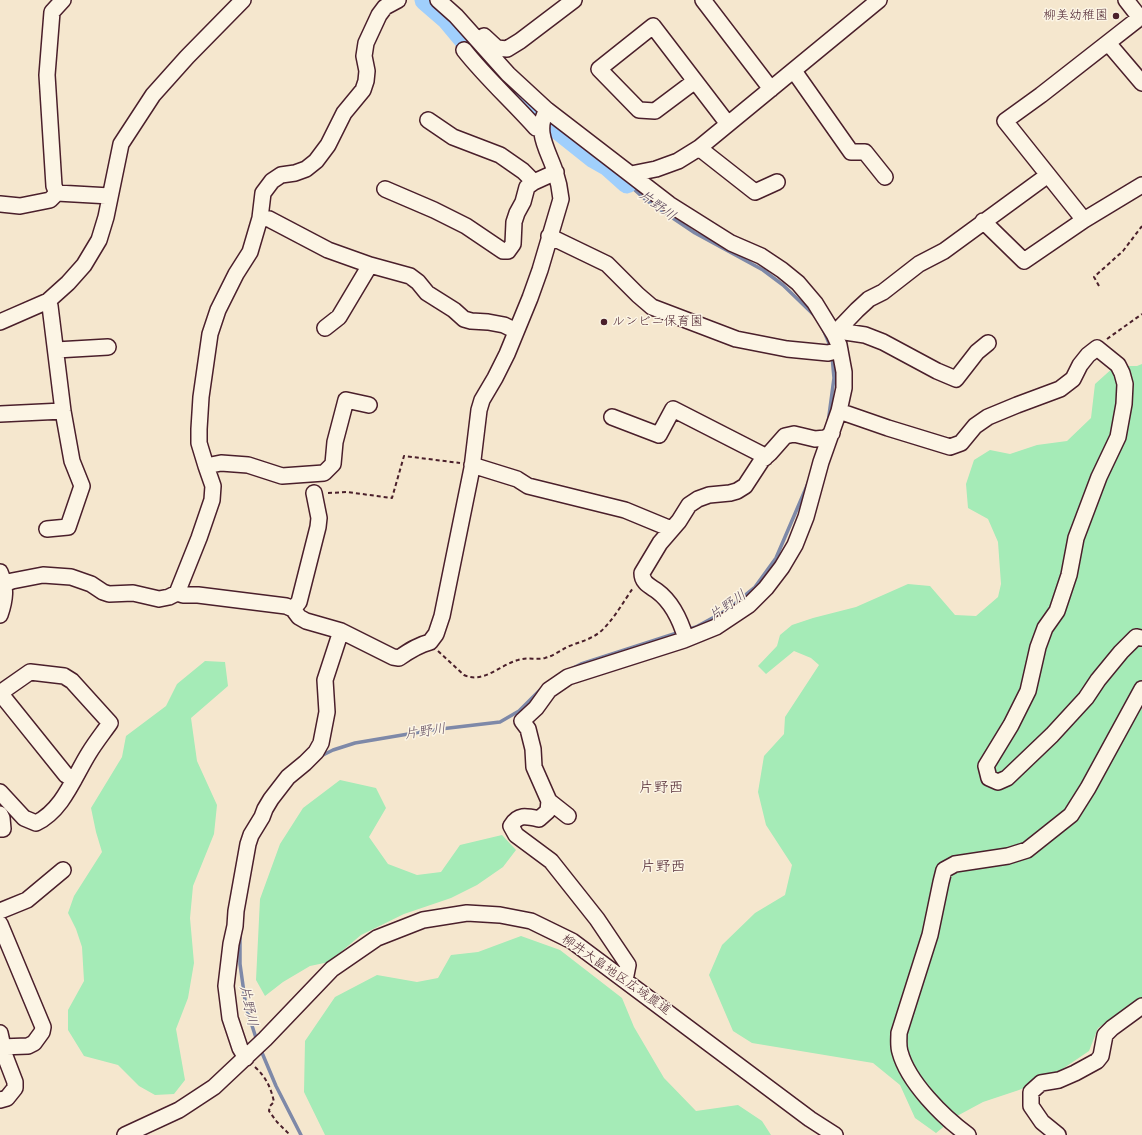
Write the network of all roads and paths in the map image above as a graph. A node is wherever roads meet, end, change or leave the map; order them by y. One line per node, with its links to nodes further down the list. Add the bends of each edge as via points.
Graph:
1 (64, 0): 29 (street, via 52,12 47,75 54,186)
2 (243, 0): 30 (street, via 186,57 153,95 134,123 120,144)
3 (398, 0): 32 (street, via 385,7 379,15 366,43 364,56 367,71 363,90 344,113 328,145 316,161 306,169 281,175 272,181 263,193)
4 (438, 0): 10 (street)
5 (574, 0): 10 (street, via 507,49 497,48 472,24)
6 (703, 0): 16 (street)
7 (879, 0): 13 (street)
8 (1126, 0): 9 (street)
9 (1141, 17): 11 (street)
10 (463, 24): 17 (street)
11 (1108, 42): 15 (street); 23 (street, via 1005,122)
12 (464, 50): 17 (street, via 536,128)
13 (794, 71): 16 (street); 24 (street, via 851,152 865,152)
14 (695, 81): 14 (street, via 653,26 599,69 639,110 655,111); 19 (street)
15 (1142, 83)
16 (771, 89): 19 (street)
17 (544, 119): 21 (street, via 542,136); 22 (street)
18 (428, 120): 25 (street, via 453,137 500,155)
19 (728, 124): 20 (street)
20 (699, 148): 22 (street, via 678,161); 26 (street, via 755,192)
21 (556, 172): 25 (street); 36 (street, via 560,199)
22 (631, 174): 44 (street, via 669,204 731,243 761,256 782,270 816,303)
23 (1048, 175): 33 (street); 34 (street)
24 (885, 178)
25 (534, 182): 28 (street, via 527,187 517,213 513,244 508,251 503,251 441,213)
26 (777, 182)
27 (1142, 185): 33 (street)
28 (385, 189)
29 (57, 193): 30 (street); 31 (street, via 50,200 20,206)
30 (110, 196): 39 (street, via 99,240 84,265)
31 (0, 204)
32 (260, 218): 37 (street, via 269,220 328,250); 58 (street, via 250,252 231,283 210,334 199,429 199,443)
33 (1084, 220): 34 (street, via 1024,261)
34 (983, 221): 44 (street, via 944,251 919,264 869,299)
35 (1142, 226): 38 (path, via 1123,251 1094,277)
36 (550, 236): 43 (street, via 540,270); 49 (street, via 607,264 652,307 736,339 787,349)
37 (370, 264): 42 (street, via 339,317); 43 (street, via 410,276 427,293 464,319 504,325)
38 (1099, 286)
39 (48, 301): 41 (street); 48 (street)
40 (1142, 314): 47 (path)
41 (0, 322)
42 (325, 328)
43 (516, 331): 57 (street, via 507,354 482,400)
44 (834, 334): 45 (street, via 846,332 865,335 956,379 977,352); 49 (street)
45 (988, 343)
46 (108, 347): 48 (street)
47 (1097, 348): 51 (street, via 1080,365 1073,379 1060,389 988,417 975,426 961,444 950,447); 69 (street, via 1118,365 1125,384 1118,437 1076,538 1069,575 1057,611 1045,628 1038,647 1028,691 986,766 989,778 998,782 1007,778 1086,698 1121,652 1136,637)
48 (56, 350): 52 (street)
49 (835, 351): 51 (street, via 844,372 844,388)
50 (369, 405): 58 (street, via 346,400 335,442 333,464 324,473 282,476 248,465 221,463)
51 (839, 410): 55 (street)
52 (63, 411): 53 (street); 60 (street, via 72,461 82,486 68,527)
53 (0, 414)
54 (612, 417): 56 (street, via 659,436 673,409)
55 (832, 433): 56 (street, via 826,438 815,439 794,434 786,436); 68 (street, via 806,517 782,567 749,605 716,627)
56 (765, 458): 61 (street, via 745,486 737,491 698,499 689,505)
57 (472, 465): 59 (path, via 404,456 392,498 347,492); 61 (street, via 517,479 528,486 625,510); 70 (street, via 442,616 436,634)
58 (206, 466): 64 (street, via 213,486 212,500)
59 (314, 493): 65 (street, via 319,518 318,527 299,602)
60 (47, 529)
61 (671, 530): 62 (street, via 660,543 642,573)
62 (642, 578): 68 (street, via 670,603); 70 (path, via 602,630 592,638 545,658 519,659 487,675 470,678 464,676)
63 (1, 582): 64 (street, via 43,575 71,577 109,594 134,593 159,599); 66 (street, via 6,594)
64 (177, 593): 65 (street, via 286,606)
65 (293, 610): 67 (street, via 306,621)
66 (0, 615)
67 (341, 631): 70 (street, via 399,658 412,649); 85 (street, via 325,680 327,712 321,743 316,752 288,777 276,793 248,844 226,986 230,1018 240,1048)
68 (685, 635): 75 (street, via 568,677 549,690 536,708 522,721 528,729 534,767)
69 (1142, 638)
70 (430, 642)
71 (1142, 689): 90 (street, via 1071,815 1027,850 1008,856 955,864 944,870 930,935 899,1033 899,1050 903,1062 935,1108)
72 (0, 693): 73 (street, via 66,775); 73 (street, via 30,672 64,676 72,680 110,723)
73 (74, 780): 74 (street, via 50,813 36,823 24,818)
74 (0, 792)
75 (549, 801): 77 (street); 82 (street, via 548,811 539,819 525,816 514,820 511,826 516,835 551,861 597,919 628,965)
76 (0, 814): 78 (street, via 3,829)
77 (568, 816)
78 (0, 830)
79 (63, 870): 80 (street, via 27,900)
80 (0, 911)
81 (0, 924): 84 (street, via 42,1027 42,1032 34,1043 28,1046)
82 (625, 980): 85 (street, 柳井大畠地区広域農道, via 572,940 531,922 500,915 467,913 423,920 377,938 332,969); 89 (street, 柳井大畠地区広域農道)
83 (1142, 1006): 91 (street, via 1105,1035 1101,1056 1097,1061 1059,1080 1041,1083 1030,1092 1031,1106 1042,1122)
84 (1, 1042): 86 (street, via 15,1088 7,1098)
85 (249, 1054): 87 (street, 柳井大畠地区広域農道, via 214,1087 184,1106); 88 (path, via 272,1091 274,1102 269,1111)
86 (0, 1100)
87 (125, 1135)
88 (290, 1135)
89 (834, 1135)
90 (968, 1135)
91 (1058, 1135)

